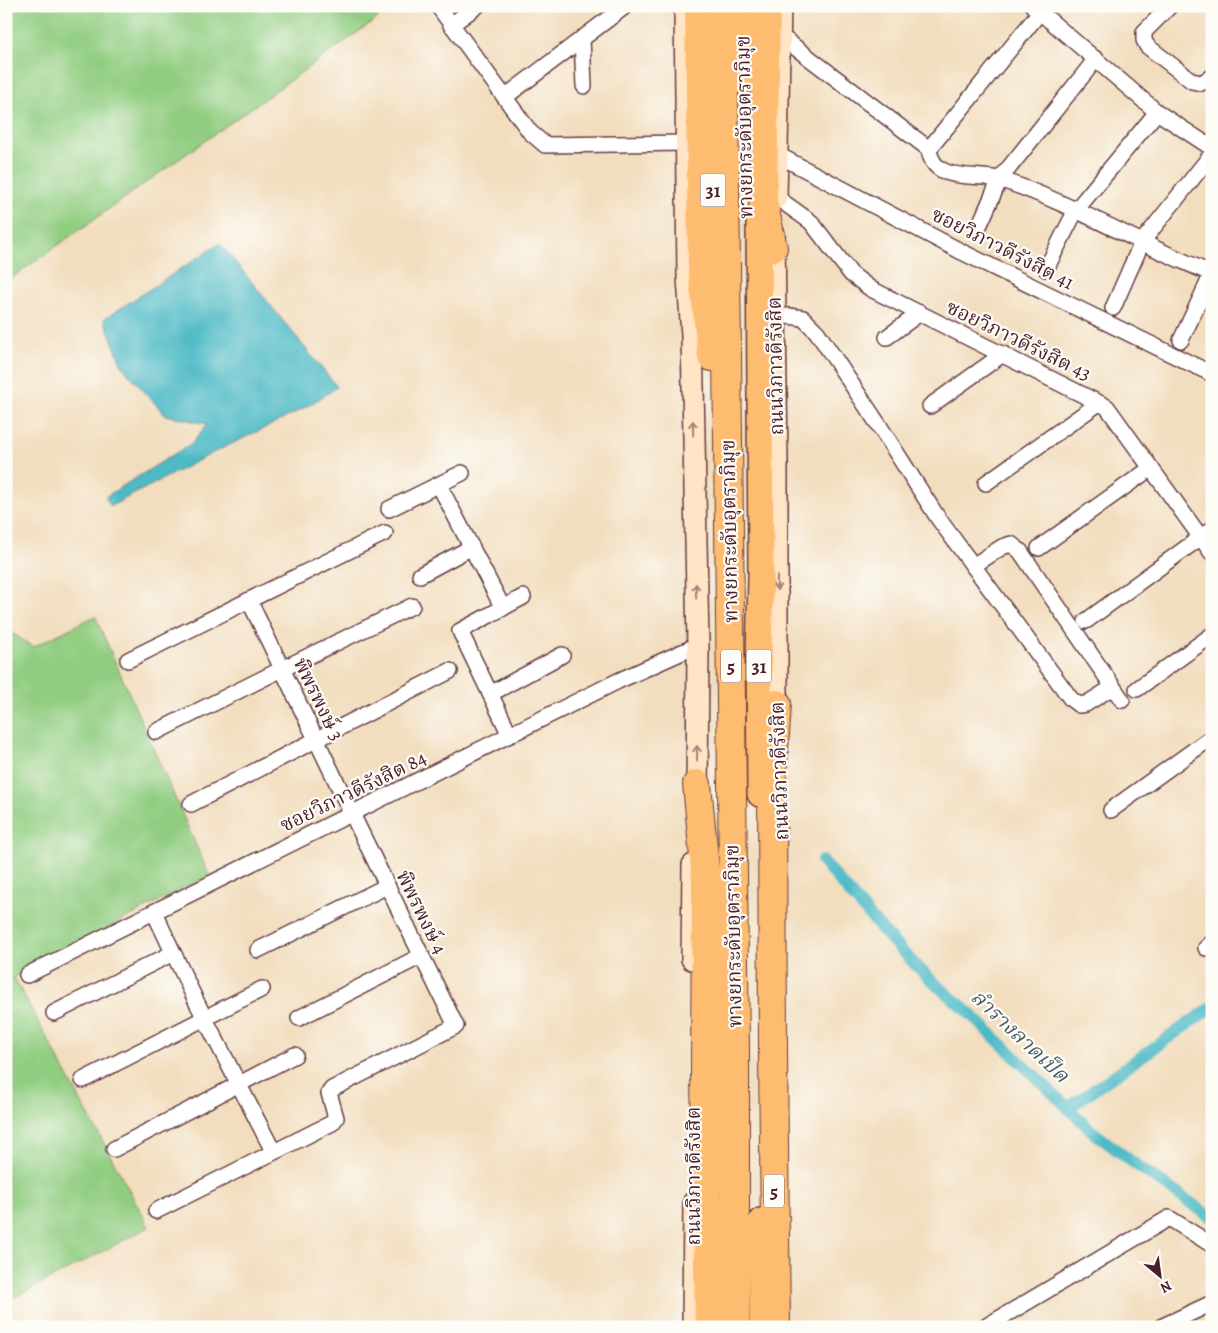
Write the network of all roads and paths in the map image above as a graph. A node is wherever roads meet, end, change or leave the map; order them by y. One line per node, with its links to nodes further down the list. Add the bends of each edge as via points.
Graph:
1 (438, 6): 11 (street)
2 (477, 6): 11 (street)
3 (712, 6): 39 (highway, ถนนวิภาวดีรังสิต / 31)
4 (723, 6): 101 (highway, ทางยกระดับอุตราภิมุข / 5, via 735,1048)
5 (743, 6): 102 (highway, ทางยกระดับอุตราภิมุข / 5)
6 (1170, 6): 14 (street, via 1144,32 1144,40 1192,81 1201,83)
7 (624, 7): 12 (street)
8 (687, 8): 18 (main road, ถนนวิภาวดีรังสิต / 31); 29 (highway, via 699,61)
9 (1036, 9): 13 (street); 20 (street)
10 (769, 16): 20 (street); 22 (main road, ถนนวิภาวดีรังสิต / 31); 28 (highway, 31, via 763,201); 55 (highway, ถนนวิภาวดีรังสิต / 31, via 758,173)
11 (451, 25): 16 (street)
12 (582, 38): 15 (street); 16 (street)
13 (1096, 59): 17 (street); 23 (street)
14 (1212, 77)
15 (584, 86)
16 (504, 97): 18 (street, via 530,132 545,144)
17 (1157, 112): 19 (street); 25 (street)
18 (687, 143): 34 (main road, ถนนวิภาวดีรังสิต / 31, via 688,278)
19 (1212, 148)
20 (930, 149): 23 (street, via 934,163 944,173)
21 (1212, 154): 27 (street)
22 (778, 155): 24 (main road, ถนนวิภาวดีรังสิต / 31); 38 (street, ซอยวิภาวดีรังสิต 41, via 962,252)
23 (1000, 179): 25 (street); 26 (street)
24 (776, 197): 28 (main road, ถนนวิภาวดีรังสิต / 31); 32 (street, ซอยวิภาวดีรังสิต 43, via 811,222 851,274 871,289)
25 (1076, 210): 27 (street); 30 (street)
26 (980, 224)
27 (1142, 242): 31 (street); 36 (street, via 1212,274)
28 (773, 248): 33 (main road, ถนนวิภาวดีรังสิต / 31)
29 (702, 268): 34 (highway); 39 (highway)
30 (1046, 269)
31 (1113, 308)
32 (920, 314): 35 (street); 37 (street, ซอยวิภาวดีรังสิต 43)
33 (775, 318): 44 (main road, ถนนวิภาวดีรังสิต / 31); 53 (street, via 803,318 817,332)
34 (692, 335): 62 (main road, ถนนวิภาวดีรังสิต / 31, one-way to 34)
35 (887, 337)
36 (1181, 340)
37 (1003, 354): 40 (street, ซอยวิภาวดีรังสิต 43); 41 (street)
38 (1212, 374)
39 (714, 375): 100 (highway, ถนนวิภาวดีรังสิต / 31, via 720,739)
40 (1099, 402): 42 (street, ซอยวิภาวดีรังสิต 43, via 1107,407); 45 (street)
41 (930, 406)
42 (1151, 468): 49 (street, ซอยวิภาวดีรังสิต 43); 51 (street)
43 (462, 473): 46 (street)
44 (777, 482): 55 (highway); 71 (main road, ถนนวิภาวดีรังสิต / 31, one-way to 71)
45 (986, 483)
46 (439, 485): 47 (street); 50 (street)
47 (389, 510)
48 (385, 533): 57 (street)
49 (1206, 533): 52 (street, ซอยวิภาวดีรังสิต 43); 60 (street)
50 (472, 547): 54 (street); 59 (street)
51 (1039, 548)
52 (1212, 553)
53 (973, 566): 67 (street, via 1075,703 1086,704); 67 (street, via 1011,544 1020,551)
54 (420, 575)
55 (761, 577): 103 (highway, ถนนวิภาวดีรังสิต / 31)
56 (523, 597): 59 (street)
57 (249, 600): 64 (street); 65 (street, พิพรพงษ์ 3)
58 (412, 606): 65 (street)
59 (503, 608): 69 (street, via 460,632)
60 (1086, 621)
61 (1212, 635): 68 (street)
62 (698, 645): 73 (street, ซอยวิภาวดีรังสิต 84); 76 (main road, ถนนวิภาวดีรังสิต / 31, one-way to 62)
63 (562, 655): 69 (street)
64 (128, 660)
65 (282, 669): 72 (street); 75 (street, พิพรพงษ์ 3)
66 (450, 671): 75 (street)
67 (1113, 687): 70 (street)
68 (1137, 689)
69 (490, 694): 73 (street)
70 (1122, 700)
71 (777, 704): 104 (highway, 5, via 772,779); 105 (main road, ถนนวิภาวดีรังสิต / 31, via 785,1047)
72 (156, 732)
73 (510, 735): 79 (street, ซอยวิภาวดีรังสิต 84)
74 (1212, 737): 78 (street)
75 (316, 740): 77 (street); 79 (street, พิพรพงษ์ 3)
76 (697, 784): 98 (main road, ถนนวิภาวดีรังสิต / 31, via 692,903); 99 (highway, via 706,879)
77 (191, 804)
78 (1111, 810)
79 (352, 814): 80 (street, พิพรพงษ์ 4); 81 (street, ซอยวิภาวดีรังสิต 84)
80 (387, 886): 82 (street); 84 (street, พิพรพงษ์ 4)
81 (154, 912): 83 (street); 85 (street, ซอยวิภาวดีรังสิต 84)
82 (258, 950)
83 (173, 953): 87 (street); 89 (street)
84 (421, 956): 88 (street); 94 (street, พิพรพงษ์ 4, via 456,1026 332,1088 329,1093 336,1118 332,1123)
85 (27, 975)
86 (262, 989): 89 (street)
87 (54, 1012)
88 (299, 1018)
89 (206, 1019): 91 (street); 92 (street)
90 (295, 1055): 92 (street)
91 (83, 1080)
92 (239, 1084): 93 (street); 94 (street)
93 (114, 1148)
94 (274, 1151): 95 (street)
95 (156, 1211)
96 (1212, 1245): 106 (street, via 1169,1218)
97 (1212, 1303): 107 (street)
98 (693, 1327)
99 (708, 1327)
100 (723, 1327)
101 (735, 1327)
102 (754, 1327)
103 (762, 1327)
104 (776, 1327)
105 (786, 1327)
106 (985, 1327)
107 (1161, 1327)

